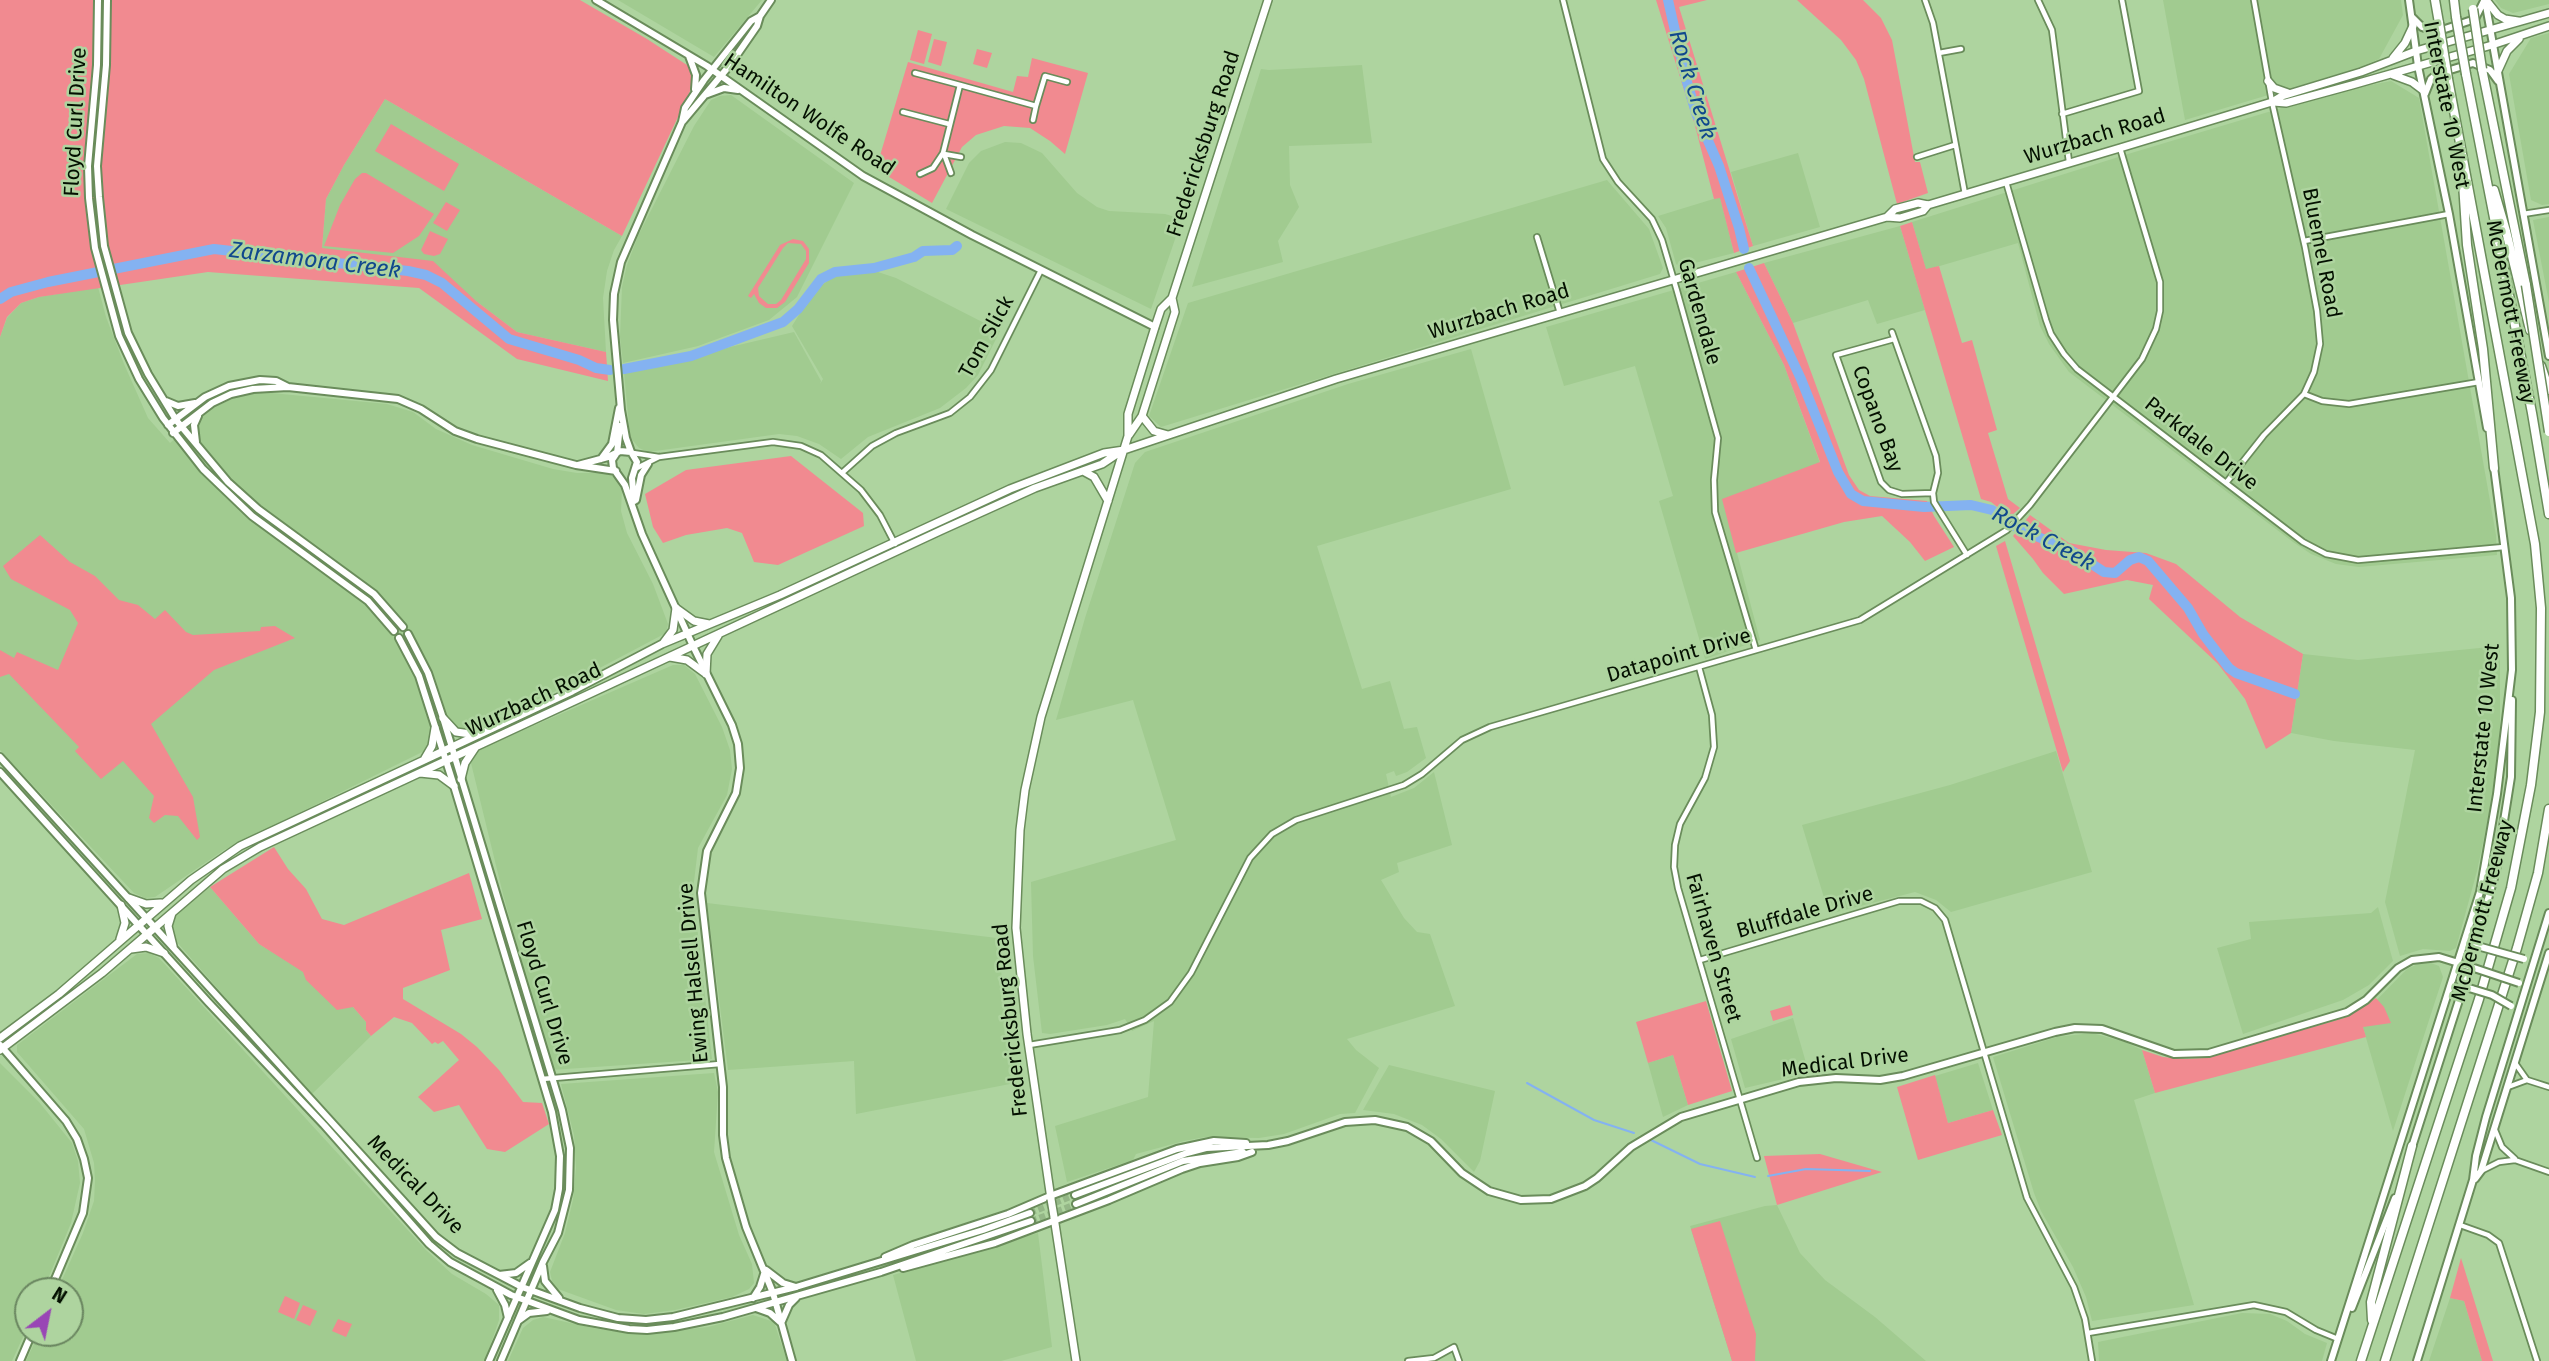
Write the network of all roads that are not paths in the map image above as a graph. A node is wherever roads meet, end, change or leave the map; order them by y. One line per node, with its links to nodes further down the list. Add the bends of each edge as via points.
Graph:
1 (98, 0): 72 (street, Floyd Curl Drive, via 88,166 91,223)
2 (107, 0): 71 (street, Floyd Curl Drive, via 97,166 100,222)
3 (596, 0): 28 (street, Hamilton Wolfe Road)
4 (771, 0): 18 (street)
5 (1268, 0): 73 (main road, Fredericksburg Road)
6 (1563, 0): 70 (street, Gardendale, via 1603,159 1652,219)
7 (1925, 0): 27 (street)
8 (2038, 0): 48 (street, via 2052,30)
9 (2122, 0): 48 (street, via 2139,91)
10 (2253, 0): 36 (street, Bluemel Road)
11 (2409, 0): 17 (street, Interstate 10 West)
12 (2435, 0): 55 (highway, McDermott Freeway, bridge)
13 (2454, 0): 54 (highway, McDermott Freeway, bridge)
14 (2485, 0): 17 (street, via 2475,19 2436,32 2422,27); 19 (main road, via 2500,17); 22 (street)
15 (2472, 5): 94 (highway, bridge)
16 (2549, 13): 19 (main road, Wurzbach Road)
17 (2411, 15): 20 (street, Interstate 10 West)
18 (760, 16): 31 (street, Ewing Halsell Drive, via 751,21); 35 (street, Ewing Halsell Drive)
19 (2522, 21): 22 (main road, Wurzbach Road)
20 (2413, 26): 26 (street, Interstate 10 West); 29 (main road)
21 (2549, 26): 23 (main road, Wurzbach Road)
22 (2490, 30): 24 (street); 26 (main road, Wurzbach Road)
23 (2524, 35): 24 (main road, Wurzbach Road); 33 (main road, via 2507,51)
24 (2492, 45): 30 (main road, Wurzbach Road); 33 (street)
25 (1961, 48): 27 (street)
26 (2416, 51): 29 (main road, Wurzbach Road); 30 (street, Interstate 10 West)
27 (1939, 53): 52 (street)
28 (688, 54): 31 (street, Hamilton Wolfe Road); 42 (street, via 696,75)
29 (2390, 61): 43 (main road, Wurzbach Road)
30 (2418, 65): 34 (main road, Wurzbach Road); 41 (street, Interstate 10 West)
31 (713, 70): 35 (street, Hamilton Wolfe Road); 42 (street, Ewing Halsell Drive)
32 (915, 73): 39 (street)
33 (2497, 73): 38 (street)
34 (2389, 74): 41 (main road, via 2406,79); 45 (main road, Wurzbach Road, via 2286,103)
35 (720, 75): 40 (street, Hamilton Wolfe Road); 44 (street, Ewing Halsell Drive)
36 (2269, 81): 43 (main road); 45 (street, Bluemel Road)
37 (1067, 82): 46 (street, via 1045,76)
38 (2499, 82): 41 (street, via 2490,70 2473,63 2437,74); 66 (street)
39 (960, 85): 46 (street); 51 (street)
40 (743, 91): 44 (street, via 724,88); 69 (street, Hamilton Wolfe Road, via 863,176)
41 (2425, 93): 65 (street, Interstate 10 West)
42 (694, 94): 50 (street, Ewing Halsell Drive)
43 (2289, 94): 45 (main road, Wurzbach Road)
44 (703, 96): 50 (street, Ewing Halsell Drive)
45 (2272, 102): 53 (main road, Wurzbach Road); 68 (street, Bluemel Road)
46 (1036, 106): 49 (street)
47 (903, 111): 51 (street)
48 (2062, 114): 59 (street)
49 (1033, 120)
50 (682, 122): 84 (street, Ewing Halsell Drive, via 625,248 617,279 613,320)
51 (949, 124): 56 (street)
52 (1955, 145): 58 (street); 63 (street)
53 (2120, 148): 59 (main road, Wurzbach Road); 85 (street, Datapoint Drive, via 2155,264 2161,300 2149,346)
54 (2481, 148): 82 (highway); 115 (highway, McDermott Freeway)
55 (2462, 152): 106 (highway, via 2467,245); 229 (highway, McDermott Freeway, via 2535,544 2541,608 2540,712 2511,888)
56 (943, 153): 57 (street); 60 (street); 61 (street, via 933,168)
57 (961, 157)
58 (1917, 157)
59 (2070, 163): 62 (main road, Wurzbach Road)
60 (951, 173)
61 (920, 174)
62 (2006, 182): 63 (main road, Wurzbach Road); 85 (street, Parkdale Drive, via 2052,334 2072,364)
63 (1965, 194): 70 (main road, Wurzbach Road, via 1900,218 1887,217)
64 (2549, 210): 66 (street)
65 (2449, 214): 68 (street); 80 (street, Interstate 10 West)
66 (2523, 214): 79 (street)
67 (1537, 237): 74 (street)
68 (2304, 241): 83 (street, Bluemel Road, via 2320,338 2314,372)
69 (1041, 269): 75 (street, Hamilton Wolfe Road); 110 (street, Tom Slick, via 990,370 970,397 950,413 895,433)
70 (1674, 279): 74 (main road, Wurzbach Road); 135 (street, Gardendale, via 1718,438 1716,512)
71 (116, 294): 72 (street); 86 (street, Floyd Curl Drive, via 128,333)
72 (107, 297): 92 (street, Floyd Curl Drive, via 139,379)
73 (1172, 298): 75 (main road, Fredericksburg Road, via 1161,309); 78 (main road, Fredericksburg Road, via 1175,312)
74 (1560, 313): 96 (main road, Wurzbach Road, via 1336,379)
75 (1155, 327): 78 (main road); 97 (main road, Fredericksburg Road, via 1128,414)
76 (1892, 332): 77 (street)
77 (1894, 339): 112 (street, via 1938,462); 112 (street, Copano Bay, via 1836,355 1884,485 1902,494)
78 (1164, 344): 90 (main road, Fredericksburg Road)
79 (2549, 356)
80 (2479, 382): 83 (street, via 2348,404); 106 (street, Interstate 10 West)
81 (288, 387): 87 (street, via 276,380 248,382); 89 (street, via 240,391); 105 (street, via 398,399 466,435)
82 (2549, 390)
83 (2304, 394): 111 (street, Bluemel Road)
84 (619, 396): 88 (street, Ewing Halsell Drive); 100 (street, Ewing Halsell Drive)
85 (2113, 396): 111 (street, Parkdale Drive); 122 (street, Datapoint Drive, via 2007,530)
86 (164, 400): 87 (street, via 178,406); 91 (street, Floyd Curl Drive)
87 (200, 401): 91 (street)
88 (620, 406): 101 (street, Ewing Halsell Drive); 103 (street, via 612,444)
89 (200, 412): 93 (street); 98 (street, via 194,425)
90 (1142, 416): 96 (main road, via 1154,431); 97 (main road, Fredericksburg Road)
91 (176, 420): 92 (street); 93 (street, Floyd Curl Drive)
92 (168, 425): 95 (street, Floyd Curl Drive)
93 (181, 426): 95 (street); 98 (street, Floyd Curl Drive)
94 (2549, 432)
95 (173, 433): 119 (street, Floyd Curl Drive, via 222,489)
96 (1169, 435): 99 (main road, Wurzbach Road)
97 (1128, 436): 99 (main road, Fredericksburg Road)
98 (196, 444): 117 (street, Floyd Curl Drive, via 228,482)
99 (1124, 450): 108 (main road, Wurzbach Road); 113 (main road, Fredericksburg Road); 118 (main road, Wurzbach Road, via 1062,468)
100 (632, 452): 101 (street); 102 (street); 107 (street, Ewing Halsell Drive, via 637,462)
101 (616, 453): 103 (street); 109 (street, Ewing Halsell Drive, via 612,460)
102 (659, 457): 104 (street); 110 (street, via 789,443 821,455)
103 (601, 459): 105 (street)
104 (648, 464): 107 (street); 114 (street)
105 (576, 466): 109 (street)
106 (2494, 468): 120 (street, Interstate 10 West)
107 (634, 470): 109 (street, via 626,475); 114 (street, Ewing Halsell Drive)
108 (1083, 471): 113 (main road, via 1094,477); 121 (main road, Wurzbach Road)
109 (616, 472): 116 (street, Ewing Halsell Drive)
110 (843, 472): 118 (street, via 874,506)
111 (2226, 483): 120 (street, Parkdale Drive, via 2303,542 2337,557 2374,559)
112 (1933, 493): 122 (street, via 1937,510)
113 (1108, 501): 177 (main road, Fredericksburg Road, via 1041,717 1025,790 1016,928)
114 (635, 506): 116 (street, Ewing Halsell Drive)
115 (2549, 514)
116 (636, 517): 124 (street, Ewing Halsell Drive)
117 (295, 536): 119 (street); 123 (street, Floyd Curl Drive)
118 (894, 542): 121 (street); 126 (main road, Wurzbach Road)
119 (289, 544): 125 (street, Floyd Curl Drive)
120 (2505, 547): 138 (street, Interstate 10 West)
121 (898, 551): 129 (main road, Wurzbach Road)
122 (1967, 555): 135 (street, Datapoint Drive, via 1866,618)
123 (388, 608): 125 (street); 127 (street, Floyd Curl Drive)
124 (676, 608): 126 (main road, via 695,622); 131 (street, Ewing Halsell Drive); 133 (main road, via 671,633)
125 (380, 613): 128 (street, Floyd Curl Drive)
126 (714, 624): 131 (main road, Wurzbach Road)
127 (403, 627)
128 (394, 631)
129 (722, 632): 134 (main road, Wurzbach Road); 139 (main road, via 707,653)
130 (408, 634): 140 (street, Floyd Curl Drive)
131 (688, 634): 133 (main road, Wurzbach Road); 134 (street, Ewing Halsell Drive)
132 (399, 638): 141 (street, Floyd Curl Drive, via 419,676)
133 (662, 644): 142 (main road, Wurzbach Road)
134 (693, 646): 136 (main road, Wurzbach Road); 139 (street, Ewing Halsell Drive)
135 (1756, 650): 137 (street, Datapoint Drive)
136 (669, 657): 139 (main road, via 687,660); 143 (main road, Wurzbach Road)
137 (1699, 667): 171 (street, Fairhaven Street, via 1713,721 1713,747 1705,778 1680,824 1674,856 1678,888); 177 (street, Datapoint Drive, via 1479,731 1404,785 1290,823 1272,834 1250,858 1186,982 1170,1002 1120,1030)
138 (2512, 670): 162 (street, Interstate 10 West, via 2494,813 2480,892); 190 (street, via 2511,777 2496,871)
139 (706, 674): 181 (street, Ewing Halsell Drive, via 732,725 740,753 736,793 707,851 701,893)
140 (443, 718): 142 (main road, via 456,732); 144 (street, Floyd Curl Drive)
141 (435, 728): 145 (street, Floyd Curl Drive); 148 (main road, via 432,746)
142 (479, 735): 144 (main road, Wurzbach Road)
143 (479, 745): 146 (main road, Wurzbach Road); 152 (main road)
144 (452, 748): 145 (main road, Wurzbach Road); 146 (street, Floyd Curl Drive)
145 (443, 752): 148 (main road, Wurzbach Road); 149 (street, Floyd Curl Drive)
146 (454, 756): 149 (main road, Wurzbach Road); 152 (street, Floyd Curl Drive)
147 (0, 757): 155 (street, Medical Drive)
148 (422, 761): 156 (main road, Wurzbach Road, via 240,846)
149 (445, 761): 151 (main road, Wurzbach Road); 153 (street, Floyd Curl Drive)
150 (0, 772): 157 (street, Medical Drive)
151 (419, 773): 153 (main road, via 439,775); 158 (main road, Wurzbach Road, via 243,856)
152 (461, 779): 182 (street, Floyd Curl Drive)
153 (454, 786): 183 (street, Floyd Curl Drive)
154 (2549, 809): 241 (highway, McDermott Freeway, via 2538,873 2517,948)
155 (130, 898): 156 (main road, via 146,904); 160 (street, Medical Drive)
156 (165, 901): 160 (main road, Wurzbach Road)
157 (121, 905): 161 (street, Medical Drive); 165 (main road, via 125,923)
158 (173, 911): 163 (main road, Wurzbach Road); 166 (main road, via 168,926)
159 (2549, 913): 167 (street)
160 (147, 917): 161 (main road, Wurzbach Road); 163 (street, Medical Drive)
161 (138, 925): 164 (street, Medical Drive); 165 (main road, Wurzbach Road)
162 (2469, 925): 167 (street, bridge, via 2471,939 2481,947 2524,959); 172 (street, Interstate 10 West)
163 (155, 926): 164 (main road, Wurzbach Road); 166 (street, Medical Drive)
164 (146, 934): 168 (main road, Wurzbach Road); 169 (street, Medical Drive)
165 (118, 943): 176 (main road, Wurzbach Road)
166 (173, 946): 199 (street, Medical Drive)
167 (2539, 948): 173 (street)
168 (131, 949): 169 (main road, via 146,947); 178 (main road, Wurzbach Road)
169 (164, 953): 200 (street, Medical Drive)
170 (2549, 953): 180 (street)
171 (1700, 960): 179 (street, Bluffdale Drive, via 1899,901 1921,901 1945,920); 187 (street, Fairhaven Street)
172 (2457, 962): 173 (street, Medical Drive, bridge); 174 (street, Interstate 10 West); 179 (street, Medical Drive, via 2430,957 2412,960 2347,1012 2209,1053 2164,1052 2116,1033 2086,1028 2055,1031)
173 (2527, 986): 175 (street)
174 (2446, 995): 175 (street, bridge, via 2454,987 2492,995 2511,1006); 231 (street, Interstate 10 West)
175 (2515, 1024): 198 (street, via 2486,1117)
176 (0, 1038)
177 (1029, 1045): 202 (main road, Fredericksburg Road)
178 (1, 1048): 212 (street, via 66,1121 84,1159 88,1178 83,1213)
179 (1984, 1052): 187 (street, Medical Drive, via 1903,1076 1799,1082); 230 (street, via 2027,1198 2074,1287)
180 (2515, 1063): 184 (street); 185 (street)
181 (720, 1064): 182 (street); 209 (street, Ewing Halsell Drive, via 726,1158 746,1227)
182 (552, 1078): 183 (street); 192 (street, Floyd Curl Drive)
183 (542, 1079): 191 (street, Floyd Curl Drive)
184 (2527, 1080): 185 (street); 186 (street)
185 (2507, 1087): 188 (street)
186 (2549, 1087)
187 (1740, 1098): 189 (street, Medical Drive, via 1669,1123 1631,1147 1591,1182 1551,1199 1521,1200 1489,1191 1462,1173 1431,1141 1385,1121 1345,1122); 194 (street, Fairhaven Street)
188 (2494, 1128): 195 (street, via 2502,1147); 196 (street)
189 (1268, 1145): 193 (street, Medical Drive); 201 (street, Medical Drive, via 1206,1148); 202 (street, via 1225,1141 1188,1146)
190 (2412, 1146): 229 (highway, via 2371,1302); 231 (street)
191 (559, 1148): 192 (street); 206 (street, Floyd Curl Drive, via 555,1210)
192 (570, 1148): 207 (street, Floyd Curl Drive, via 569,1191 558,1233)
193 (1252, 1152): 203 (street, Medical Drive, via 1184,1161); 204 (street, via 1182,1169)
194 (1757, 1158)
195 (2515, 1160): 196 (street); 197 (street)
196 (2481, 1171): 198 (street)
197 (2549, 1172)
198 (2473, 1180): 205 (street)
199 (392, 1189): 200 (street); 211 (street, Medical Drive, via 447,1246)
200 (384, 1195): 215 (street, Medical Drive, via 450,1262)
201 (1075, 1195)
202 (1051, 1197): 204 (main road, Fredericksburg Road, bridge); 208 (street)
203 (1076, 1204)
204 (1054, 1219): 210 (street, via 995,1244); 235 (main road, Fredericksburg Road)
205 (2460, 1224): 242 (street); 243 (street, via 2499,1243)
206 (534, 1258): 211 (street, via 520,1271); 213 (street, Floyd Curl Drive)
207 (543, 1262): 216 (street, Floyd Curl Drive); 222 (street, via 545,1281)
208 (872, 1264): 210 (street, Medical Drive, via 1030,1217); 214 (street, Medical Drive)
209 (765, 1269): 214 (street); 217 (street, Ewing Halsell Drive); 220 (street)
210 (880, 1272): 218 (street, Medical Drive)
211 (497, 1275): 213 (street, Medical Drive)
212 (56, 1277)
213 (522, 1287): 216 (street, Medical Drive); 219 (street, Floyd Curl Drive)
214 (796, 1287): 217 (street, Medical Drive)
215 (496, 1288): 219 (street, Medical Drive); 226 (street)
216 (531, 1290): 221 (street, Floyd Curl Drive); 222 (street, Medical Drive)
217 (773, 1293): 220 (street, Medical Drive); 223 (street, Ewing Halsell Drive)
218 (798, 1296): 223 (street, Medical Drive); 228 (street)
219 (517, 1298): 221 (street, Medical Drive); 226 (street, Floyd Curl Drive)
220 (753, 1298): 222 (street, Medical Drive, via 693,1314 646,1320 602,1314)
221 (526, 1302): 225 (street, Medical Drive); 227 (street, Floyd Curl Drive)
222 (564, 1302)
223 (776, 1302): 224 (street, Medical Drive); 228 (street, Ewing Halsell Drive)
224 (756, 1308): 225 (street, Medical Drive, via 647,1330); 228 (street)
225 (551, 1311): 227 (street, via 533,1312)
226 (508, 1318): 232 (street, Floyd Curl Drive)
227 (517, 1322): 233 (street, Floyd Curl Drive)
228 (781, 1323): 234 (street, Ewing Halsell Drive)
229 (2372, 1326): 240 (highway, McDermott Freeway)
230 (2088, 1333): 231 (street, via 2254,1305 2286,1311); 238 (street)
231 (2338, 1339): 239 (street, Interstate 10 West)
232 (489, 1361)
233 (500, 1361)
234 (792, 1361)
235 (1076, 1361)
236 (1408, 1361): 237 (street, via 1434,1358 1454,1347)
237 (1459, 1361)
238 (2092, 1361)
239 (2331, 1361)
240 (2361, 1361)
241 (2385, 1361)
242 (2417, 1361)
243 (2537, 1361)

